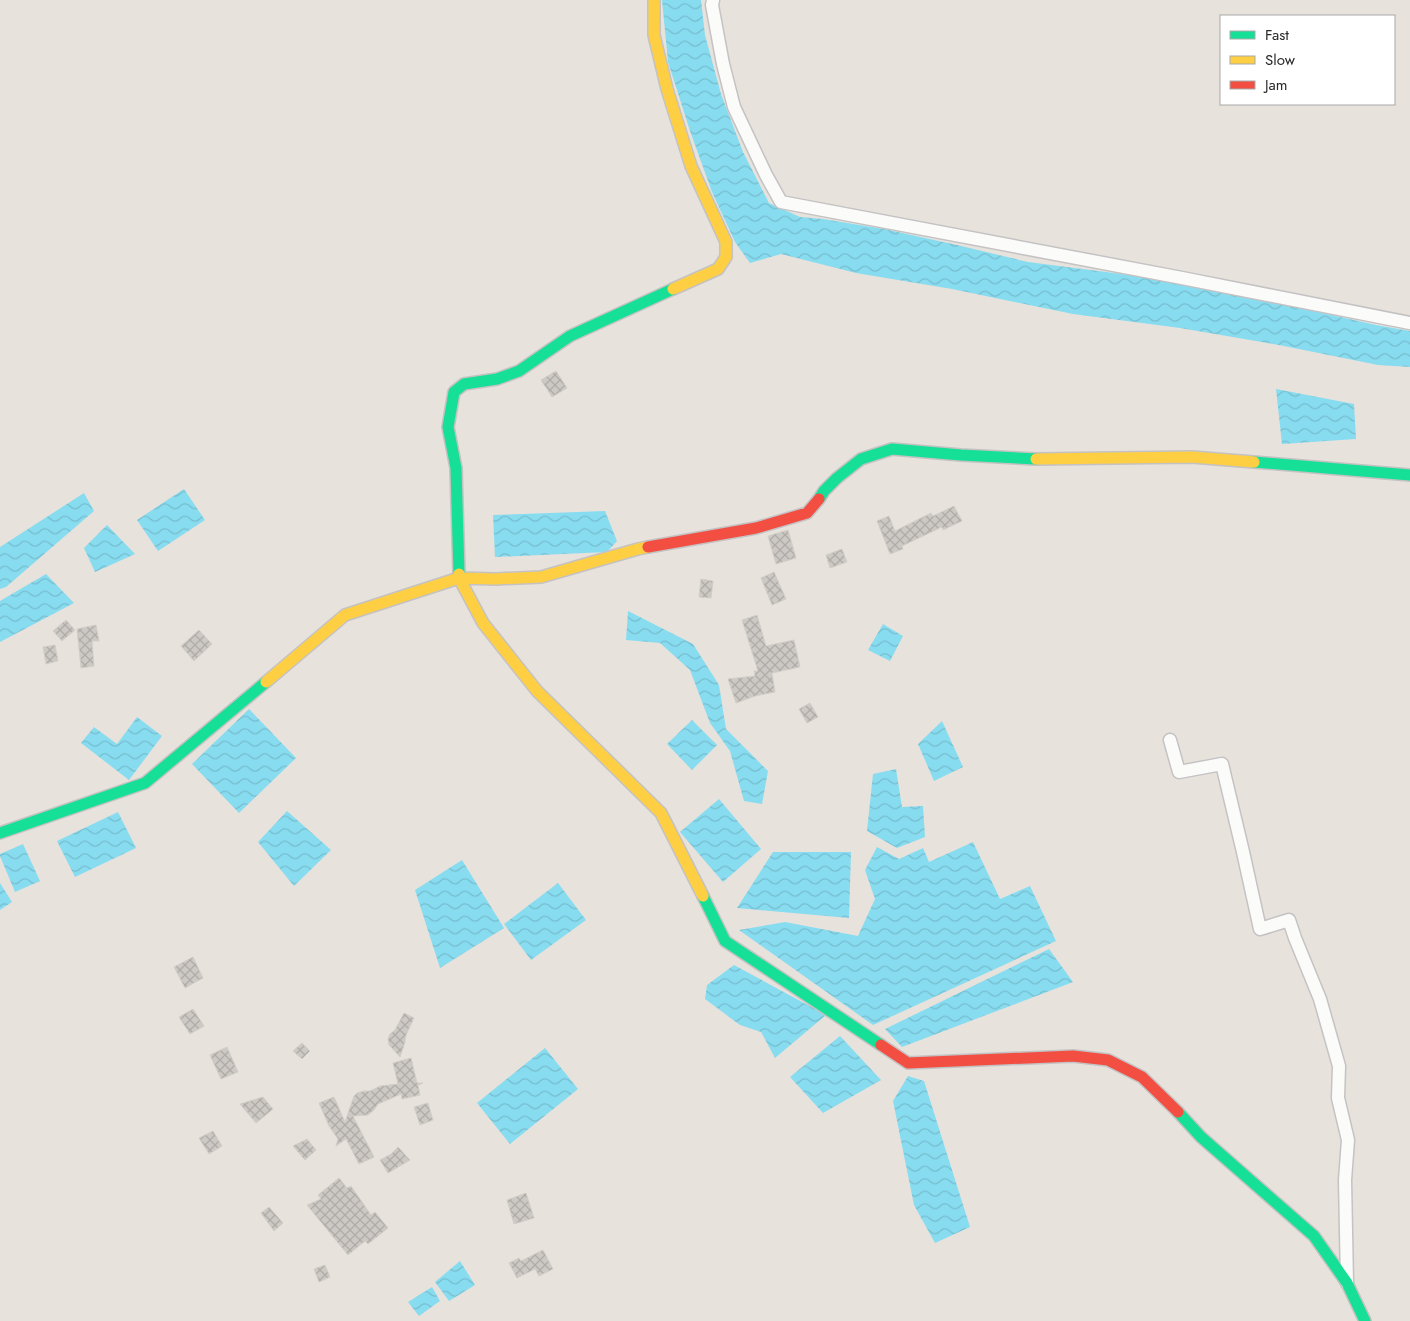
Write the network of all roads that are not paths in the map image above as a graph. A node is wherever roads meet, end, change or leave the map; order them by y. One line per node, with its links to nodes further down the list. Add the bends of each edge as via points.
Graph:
1 (654, 0): 5 (street, via 654,35 667,89 691,166 726,242 726,257 718,269 570,336 519,371 497,379 464,384 454,392 448,426 456,468)
2 (713, 0): 3 (street, via 723,64 734,107 781,202)
3 (1410, 323)
4 (1410, 475): 5 (street, via 1192,457 1041,459 892,449 860,459 824,491 807,513 756,528 638,549 541,577)
5 (459, 578): 7 (street, via 345,616 145,782); 8 (street, via 483,623 537,691 661,813 725,941 908,1063 1073,1056 1108,1060 1142,1077 1202,1137 1314,1236)
6 (1170, 740): 8 (street, via 1179,772 1222,764 1260,929 1289,920 1320,999 1339,1066 1338,1098 1348,1140 1345,1180)
7 (0, 833)
8 (1347, 1283): 9 (street)
9 (1365, 1321)

